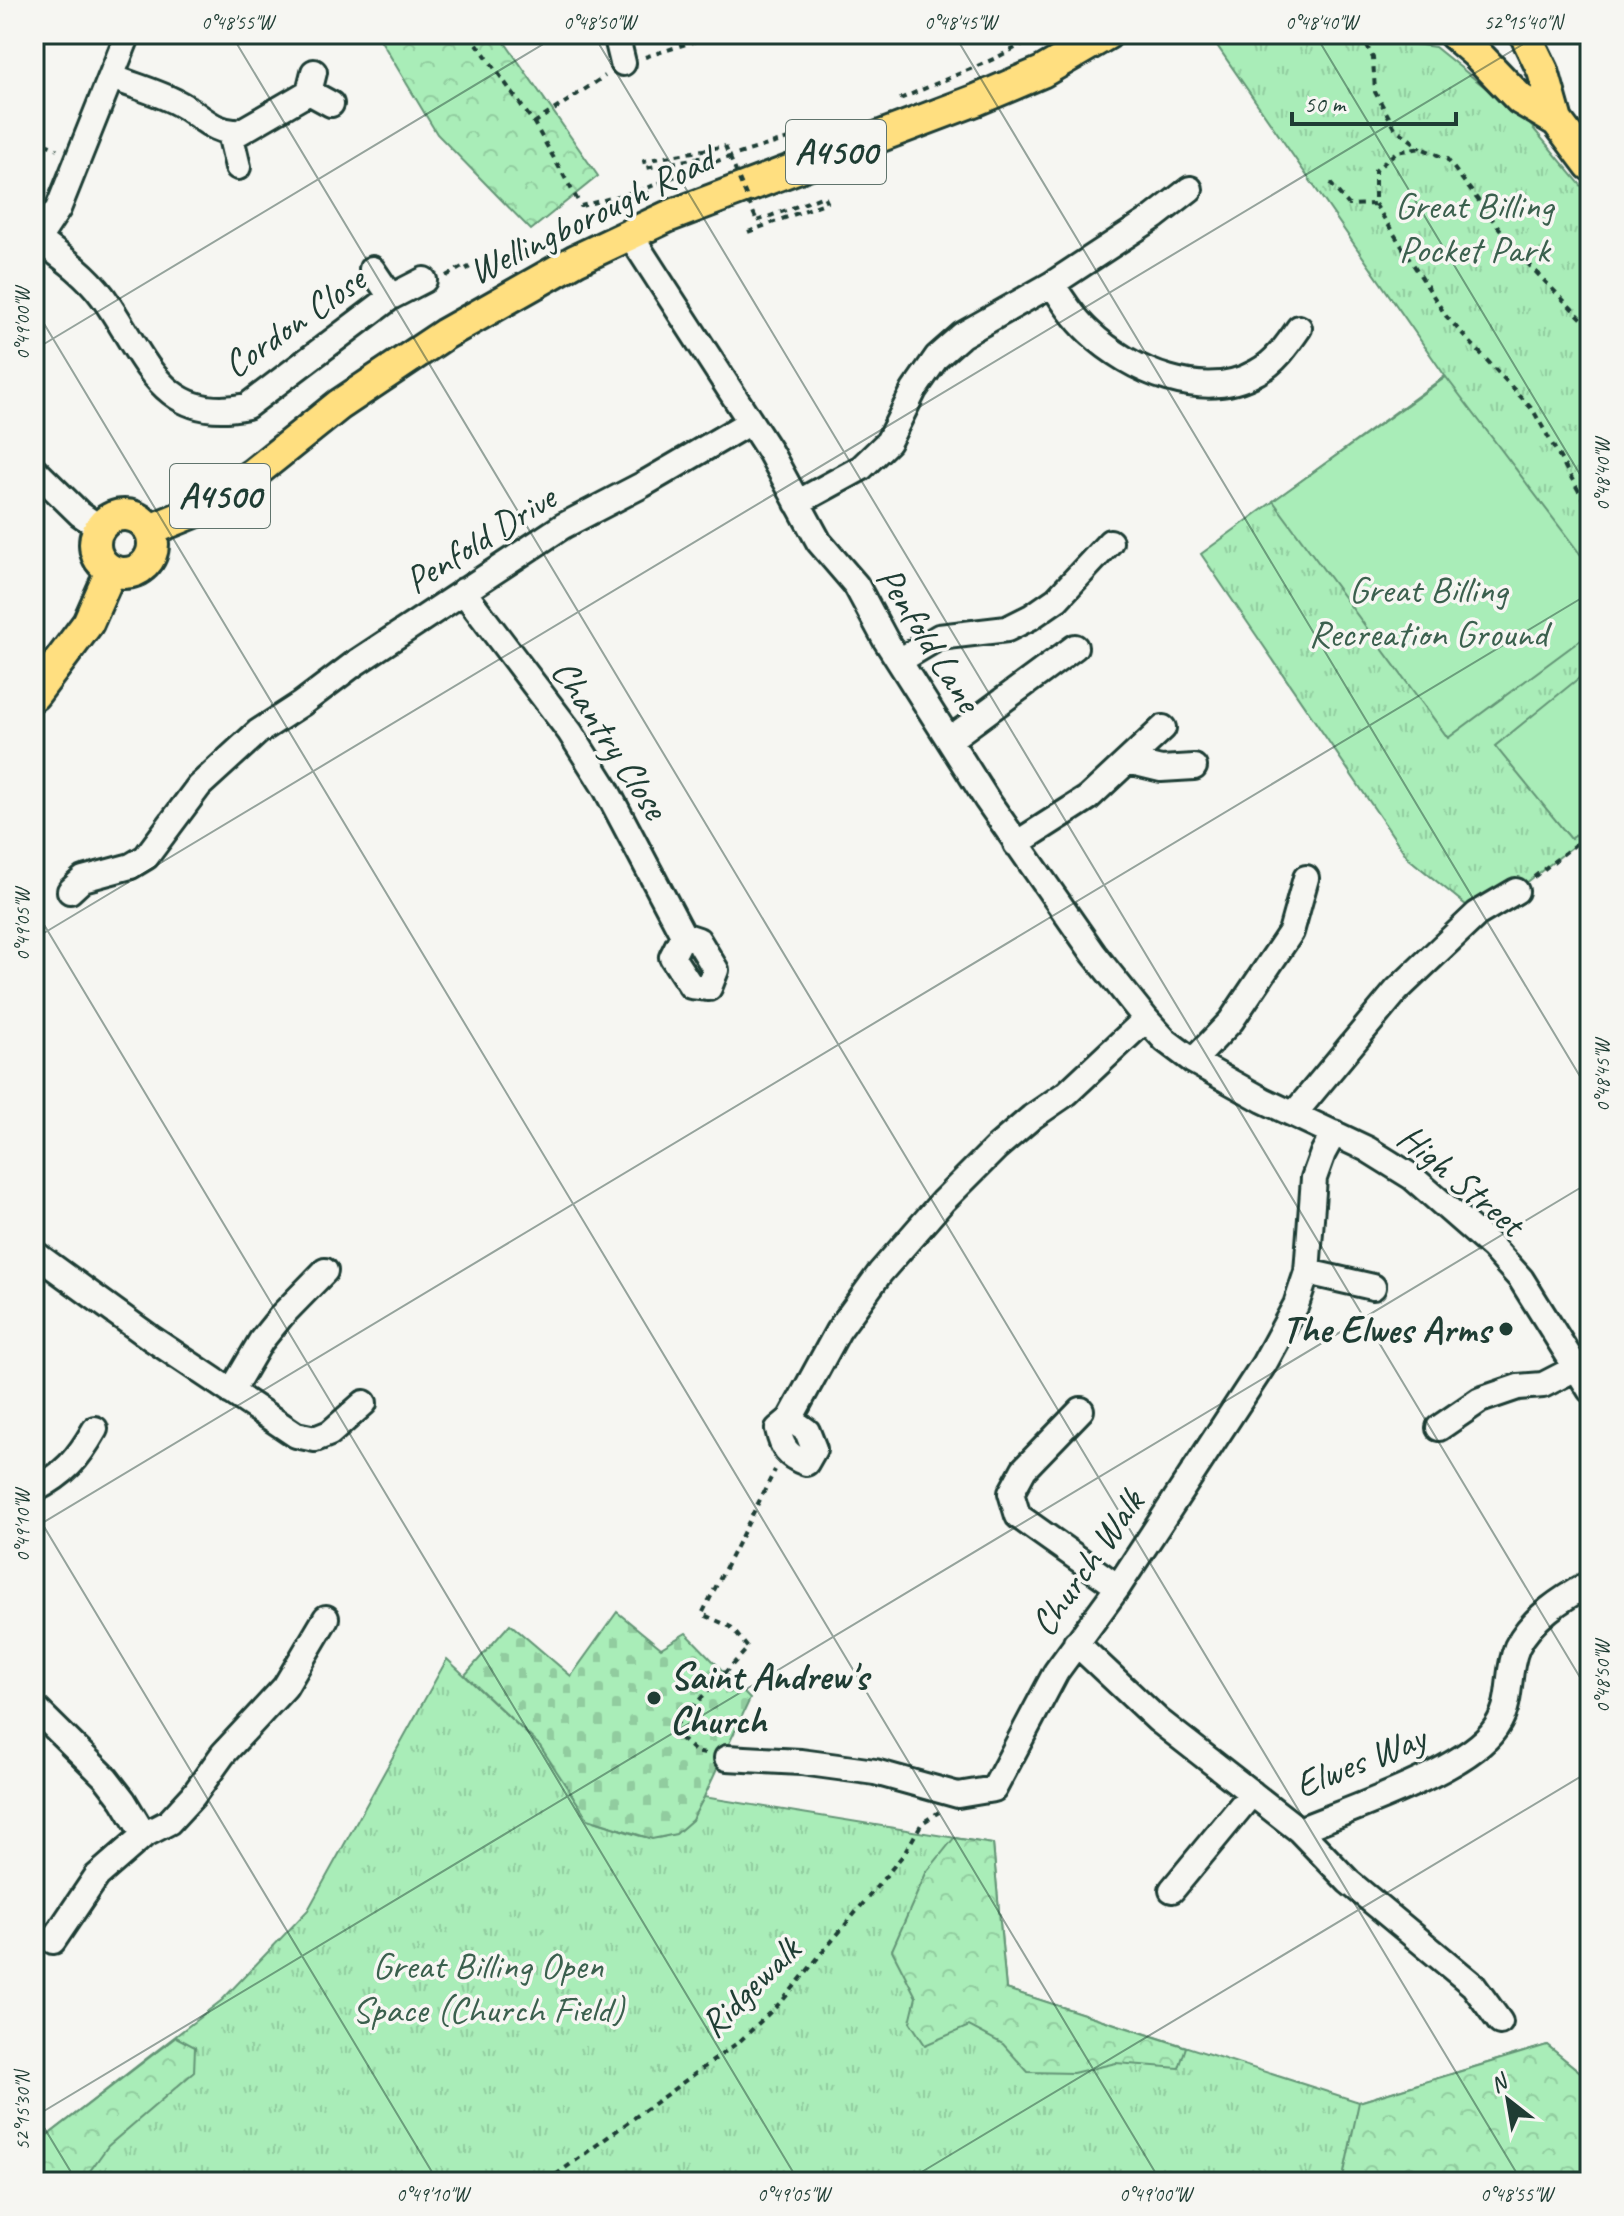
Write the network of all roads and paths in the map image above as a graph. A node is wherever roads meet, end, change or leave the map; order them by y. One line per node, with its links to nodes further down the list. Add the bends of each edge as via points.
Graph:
1 (128, 34): 10 (street)
2 (470, 34): 21 (path, via 534,123 581,206)
3 (616, 34): 9 (street)
4 (1042, 34): 11 (path)
5 (1361, 34): 16 (path, via 1373,58 1375,92 1395,128)
6 (1454, 34): 13 (main road, via 1520,99)
7 (1525, 34): 13 (main road, via 1543,71)
8 (1113, 35): 25 (main road, Wellingborough Road / A4500, via 976,100 758,180)
9 (623, 63)
10 (112, 77): 15 (street, via 177,102 218,131); 26 (street, via 58,209)
11 (895, 101)
12 (331, 104): 15 (street, via 312,82 240,132)
13 (1557, 121): 17 (main road)
14 (822, 130): 19 (path)
15 (230, 133): 18 (street)
16 (1421, 148): 23 (path, via 1396,152 1375,171); 31 (path, via 1447,159 1521,257)
17 (1590, 165)
18 (238, 167)
19 (705, 167): 21 (path); 24 (path, bridge, via 702,157 646,168 644,161 725,146 757,221 824,196 827,202)
20 (1330, 183): 23 (path, via 1349,205)
21 (645, 189): 25 (path, via 650,196)
22 (1190, 189): 29 (street)
23 (1375, 204): 36 (path, via 1446,316 1533,410)
24 (748, 232)
25 (630, 235): 33 (street, Penfold Lane); 38 (main road, Wellingborough Road / A4500, via 455,327 348,398 253,474 197,511)
26 (36, 242): 30 (street, Cordon Close, via 79,270 102,295 155,376 176,398 202,408 225,411 247,406)
27 (372, 269): 30 (street)
28 (424, 280): 30 (street, Cordon Close)
29 (1052, 284): 32 (street, via 1091,334 1157,375 1188,383 1230,383 1258,372); 35 (street, via 962,335 937,357 914,390 888,442 861,468)
30 (391, 297)
31 (1590, 327)
32 (1299, 328)
33 (750, 422): 35 (street, Penfold Lane); 41 (street, Penfold Drive, via 563,526)
34 (34, 469): 37 (street)
35 (797, 503): 43 (street, Penfold Lane, via 819,542 856,585)
36 (1590, 511)
37 (100, 528): 38 (main road, via 125,515); 40 (main road, via 95,547)
38 (150, 530): 40 (main road, via 153,551 142,568)
39 (1110, 542): 43 (street, via 1057,599 1031,617 1007,629 939,637)
40 (111, 571): 44 (main road, via 88,623)
41 (463, 591): 52 (street, Penfold Drive, via 258,732 199,786 146,857 83,879); 54 (street, Chantry Close, via 599,777)
42 (1075, 647): 46 (street)
43 (899, 661): 46 (street, Penfold Lane)
44 (34, 695)
45 (1163, 728): 47 (street)
46 (949, 740): 50 (street, Penfold Lane)
47 (1128, 761): 48 (street, via 1161,769); 50 (street, via 1088,798)
48 (1194, 767)
49 (1590, 833): 53 (path)
50 (1016, 844): 55 (street, Penfold Lane)
51 (1306, 878): 56 (street, via 1291,932 1231,1021)
52 (70, 891)
53 (1516, 891): 57 (street, via 1477,914 1397,990)
54 (683, 935)
55 (1146, 1019): 56 (street, Penfold Lane); 70 (street, via 1067,1093 997,1147 880,1273 838,1331 790,1419 807,1431 814,1449 806,1463)
56 (1193, 1061): 57 (street, High Street)
57 (1294, 1114): 58 (street, High Street)
58 (1334, 1133): 61 (street, Church Walk, via 1314,1178); 63 (street, High Street, via 1412,1177 1492,1247 1521,1279)
59 (34, 1253): 65 (street)
60 (325, 1271): 65 (street, via 261,1341)
61 (1307, 1272): 62 (street); 73 (street, Church Walk, via 1296,1305 1264,1364)
62 (1373, 1287)
63 (1576, 1368): 64 (street, High Street); 68 (street, via 1543,1385 1480,1400)
64 (1590, 1390)
65 (231, 1392): 66 (street, via 296,1435 315,1439 330,1433)
66 (364, 1403)
67 (1081, 1410): 73 (street, via 1024,1469 1011,1493 1018,1516)
68 (1439, 1428)
69 (95, 1429): 71 (street, via 79,1458)
70 (785, 1450): 77 (path, via 702,1614 731,1627 748,1648 671,1730 696,1752)
71 (34, 1490)
72 (1590, 1583): 80 (street, Elwes Way, via 1534,1622 1517,1649 1505,1713 1489,1736 1426,1776)
73 (1118, 1587): 75 (street, Church Walk)
74 (326, 1618): 81 (street, via 285,1687 169,1822)
75 (1076, 1643): 78 (street, Elwes Way, via 1158,1720); 79 (street, Church Walk, via 994,1789)
76 (34, 1707): 81 (street, via 106,1778)
77 (727, 1758): 79 (street, Church Walk, via 875,1772)
78 (1252, 1793): 80 (street, Elwes Way); 82 (street)
79 (958, 1795): 85 (path, Ridgewalk, via 922,1823 904,1854 783,2000 748,2034)
80 (1299, 1830): 84 (street, via 1349,1882 1473,1985)
81 (144, 1835): 83 (street, via 97,1876)
82 (1172, 1890)
83 (53, 1941)
84 (1500, 2022)
85 (546, 2182)

